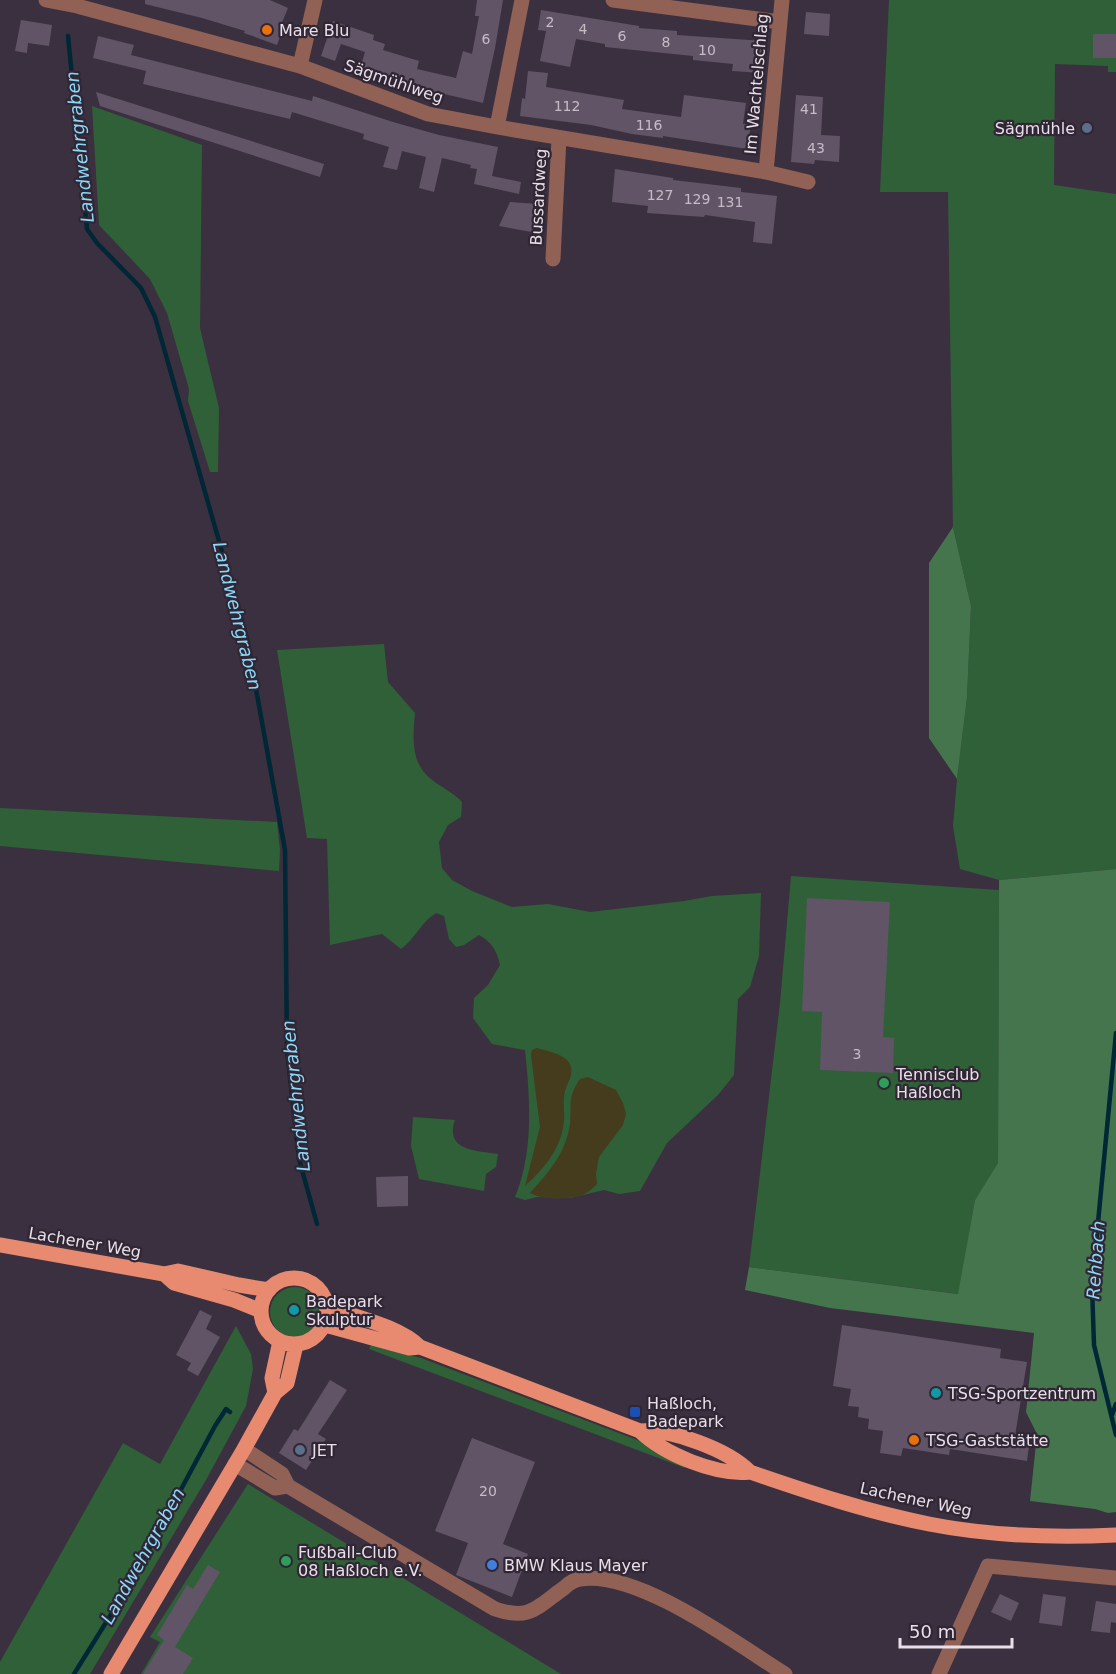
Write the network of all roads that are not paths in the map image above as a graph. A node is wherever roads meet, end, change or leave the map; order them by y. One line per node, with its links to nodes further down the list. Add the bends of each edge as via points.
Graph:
1 (46, 0): 7 (street, Sägmühlweg)
2 (315, 0): 7 (street)
3 (522, 0): 8 (street)
4 (613, 0): 6 (street)
5 (782, 0): 6 (street, Im Wachtelschlag)
6 (780, 22): 10 (street, Im Wachtelschlag)
7 (300, 66): 8 (street, Sägmühlweg, via 428,114)
8 (497, 127): 9 (street, Sägmühlweg)
9 (559, 138): 10 (street, Sägmühlweg); 12 (street, Bussardweg)
10 (765, 172): 11 (street, Sägmühlweg)
11 (808, 182)
12 (553, 259)
13 (0, 1245): 14 (main road, Lachener Weg)
14 (164, 1274): 15 (main road, Lachener Weg, via 178,1271); 17 (main road, Lachener Weg, via 174,1283)
15 (269, 1290): 16 (main road, via 283,1280 301,1279 322,1292); 17 (main road)
16 (327, 1307): 18 (main road); 21 (main road, Lachener Weg, via 412,1339)
17 (261, 1311): 19 (main road, via 266,1329)
18 (325, 1325): 20 (main road, via 313,1339); 21 (main road, Lachener Weg, via 409,1348)
19 (280, 1341): 20 (main road); 22 (main road, via 273,1378)
20 (296, 1344): 22 (main road, via 287,1383)
21 (420, 1347): 26 (main road, Lachener Weg, via 640,1431 653,1430 702,1444 750,1472 866,1508 929,1524 997,1533)
22 (275, 1393): 23 (main road)
23 (244, 1449): 24 (main road); 25 (street, via 282,1474)
24 (236, 1464): 25 (street, via 275,1488); 28 (main road)
25 (288, 1486): 29 (street, via 508,1614 529,1613 579,1579 617,1583 666,1601)
26 (1115, 1536)
27 (1115, 1578): 30 (street, via 988,1566)
28 (111, 1674)
29 (785, 1674)
30 (939, 1674)

